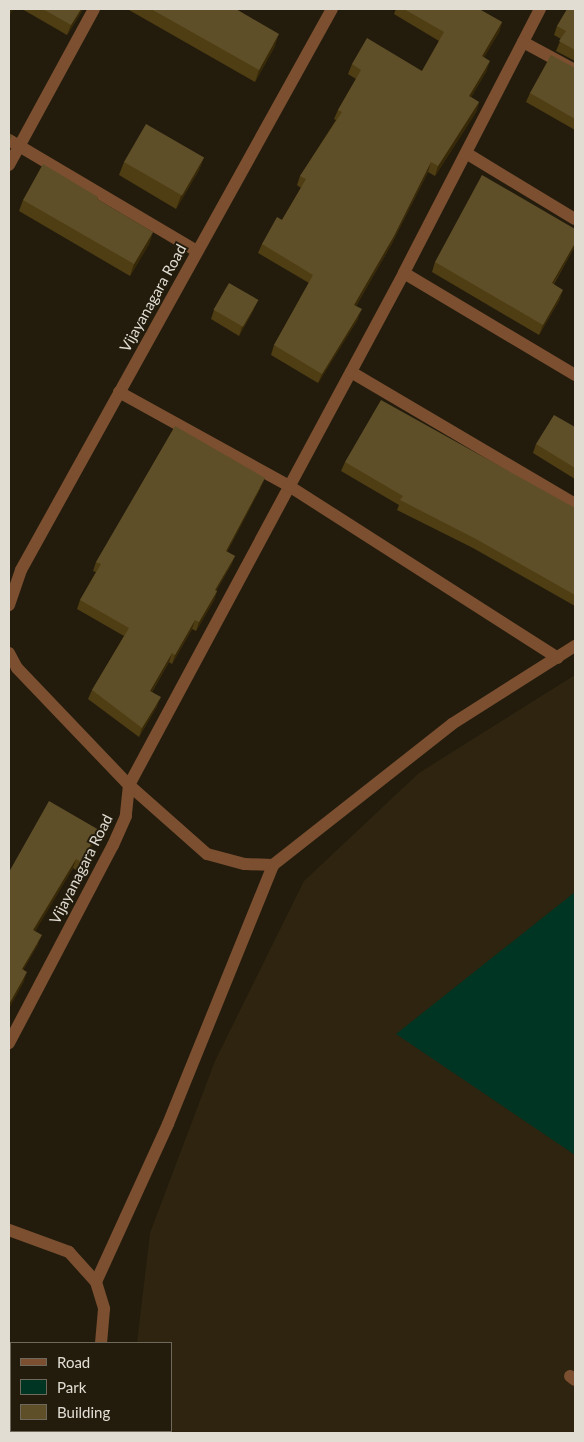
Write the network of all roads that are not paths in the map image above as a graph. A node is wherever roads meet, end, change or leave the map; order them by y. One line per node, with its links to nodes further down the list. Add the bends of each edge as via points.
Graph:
1 (94, 9): 6 (street)
2 (332, 9): 10 (street, Vijayanagara Road)
3 (540, 9): 4 (street)
4 (523, 42): 5 (street); 7 (street)
5 (575, 70)
6 (14, 143): 8 (street); 10 (street)
7 (466, 153): 9 (street); 11 (street)
8 (9, 165)
9 (575, 219)
10 (197, 251): 14 (street, Vijayanagara Road)
11 (404, 273): 12 (street); 13 (street)
12 (351, 372): 15 (street); 16 (street)
13 (575, 375)
14 (120, 392): 15 (street); 17 (street, Vijayanagara Road, via 21,570)
15 (289, 486): 20 (street); 21 (street)
16 (575, 504)
17 (9, 605)
18 (575, 646): 20 (street)
19 (9, 653): 21 (street, via 17,668)
20 (558, 658): 22 (street, via 452,724)
21 (129, 785): 22 (street, via 207,854 245,864); 23 (street, Vijayanagara Road, via 126,816 114,845)
22 (273, 865): 25 (street, via 168,1124)
23 (9, 1043)
24 (9, 1230): 25 (street, via 69,1252)
25 (96, 1282): 26 (street, via 104,1309)
26 (101, 1342)

